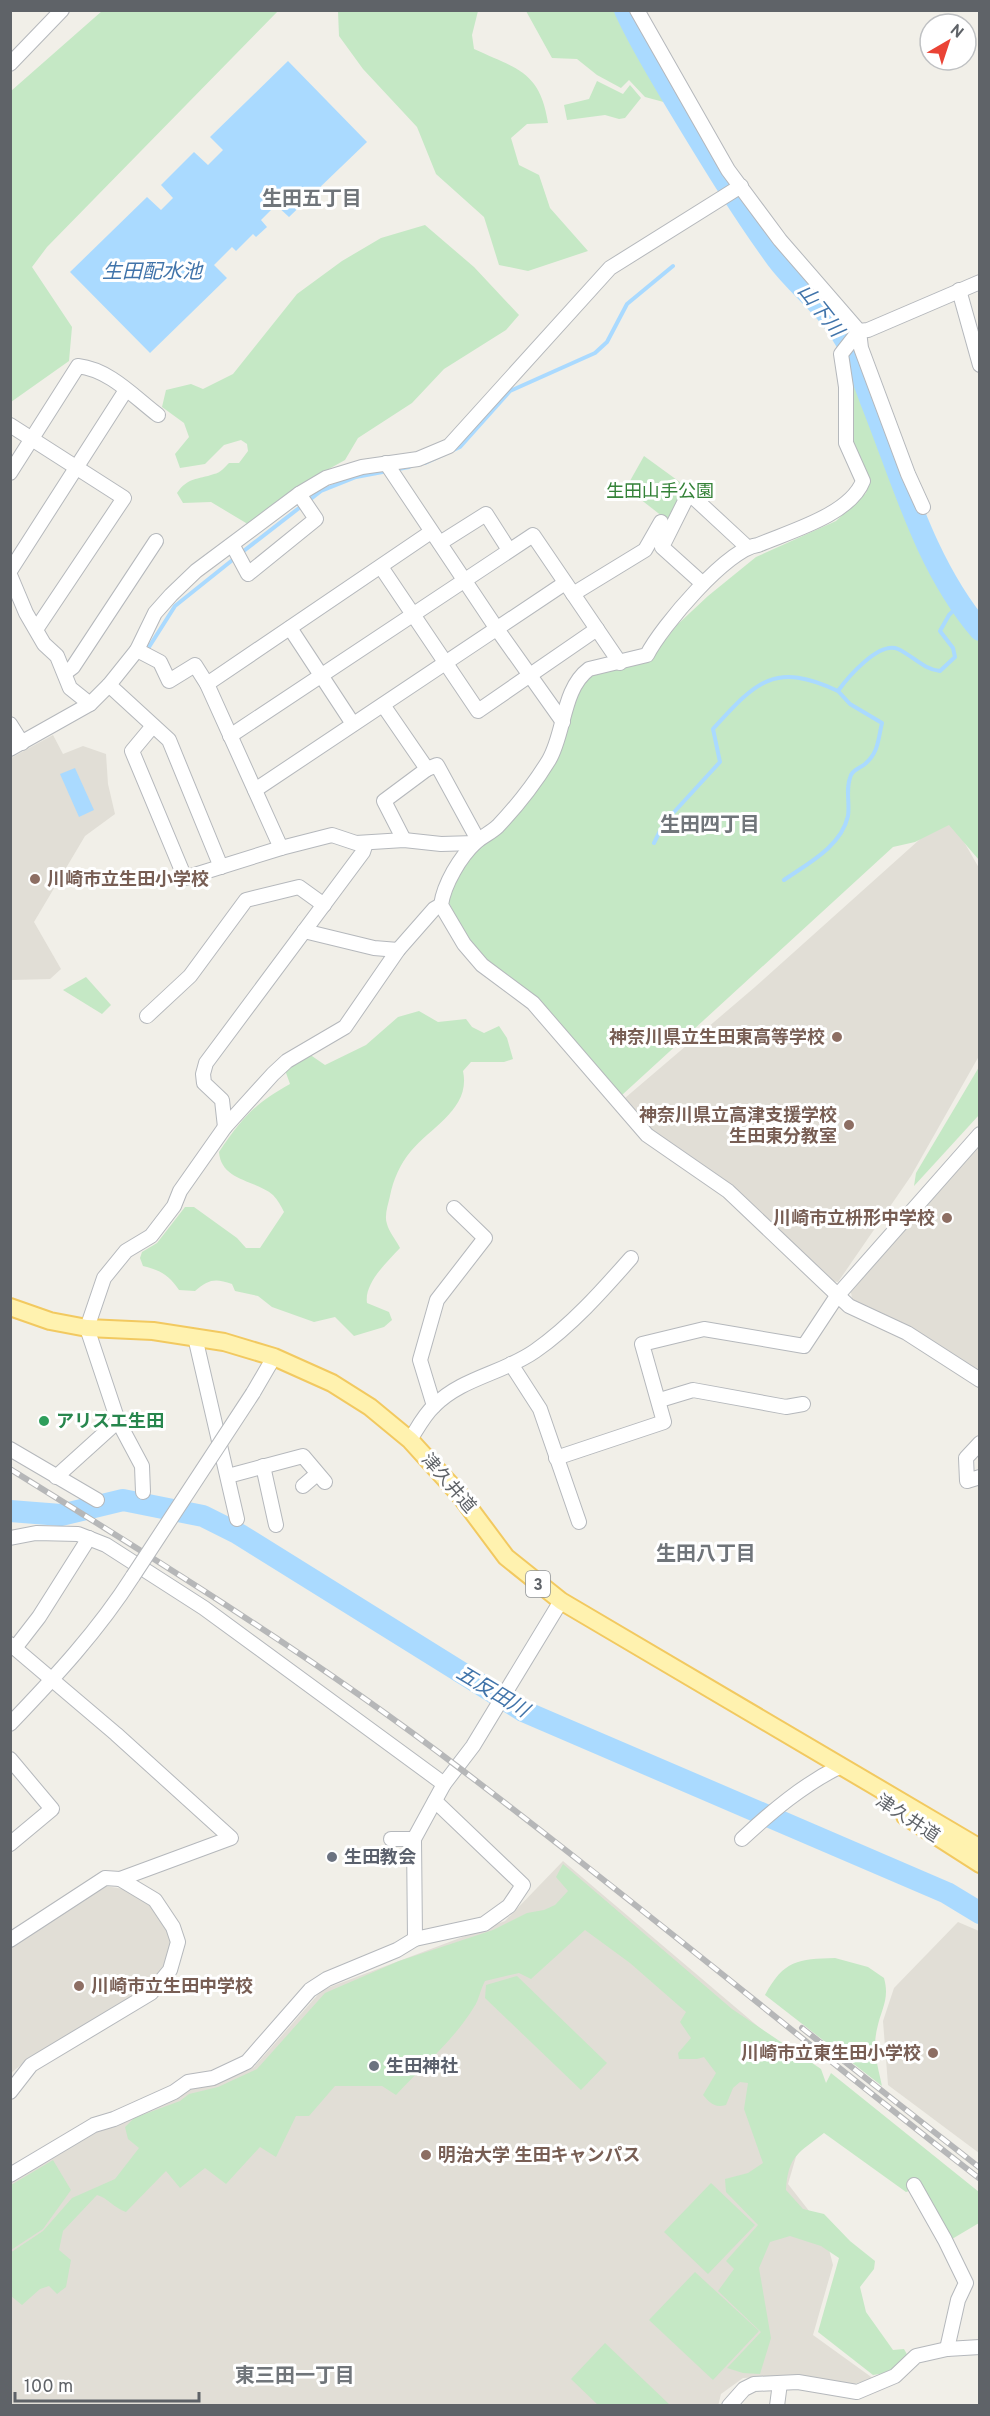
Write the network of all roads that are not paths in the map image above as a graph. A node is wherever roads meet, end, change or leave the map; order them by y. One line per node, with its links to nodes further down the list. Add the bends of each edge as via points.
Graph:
1 (62, 10): 3 (street)
2 (637, 10): 4 (street)
3 (12, 60)
4 (738, 187): 7 (street); 13 (street, via 610,268 449,446 418,459)
5 (980, 282): 6 (street)
6 (959, 290): 7 (street); 8 (street)
7 (851, 340): 17 (street, via 861,348); 23 (street, via 841,354 846,387 846,443 862,481 860,489 831,514 758,545)
8 (980, 365)
9 (126, 390): 10 (street); 12 (street, via 96,369 78,366); 14 (street)
10 (158, 414)
11 (10, 425): 12 (street)
12 (33, 438): 14 (street); 15 (street)
13 (386, 463): 16 (street, via 326,478); 19 (street)
14 (78, 467): 26 (street); 32 (street, via 124,498)
15 (10, 473)
16 (299, 494): 22 (street); 22 (street, via 316,519 248,574)
17 (923, 507)
18 (661, 522): 30 (street, via 645,550)
19 (431, 532): 21 (street); 25 (street)
20 (156, 541): 39 (street, via 73,667)
21 (440, 543): 24 (street, via 486,514); 28 (street)
22 (233, 546): 36 (street, via 171,594 155,613)
23 (746, 546): 29 (street); 29 (street, via 692,496 687,497 662,547)
24 (509, 550): 28 (street); 30 (street, via 533,536)
25 (381, 567): 31 (street); 33 (street)
26 (10, 571)
27 (10, 575): 32 (street)
28 (464, 580): 31 (street); 34 (street)
29 (702, 583): 38 (street, via 656,636 647,655)
30 (569, 589): 34 (street); 35 (street)
31 (413, 614): 37 (street); 40 (street)
32 (37, 628): 39 (street)
33 (290, 628): 40 (street); 42 (street)
34 (497, 629): 37 (street); 41 (street)
35 (597, 629): 38 (street); 41 (street)
36 (137, 650): 42 (street, via 160,662 169,681 195,665); 43 (street)
37 (445, 663): 41 (street, via 478,711); 45 (street)
38 (620, 663): 46 (street, via 589,669 579,677)
39 (65, 673): 44 (street, via 70,688)
40 (321, 676): 48 (street); 50 (street)
41 (530, 676): 46 (street)
42 (207, 684): 50 (street)
43 (109, 685): 44 (street); 49 (street)
44 (90, 704): 51 (street)
45 (383, 705): 48 (street); 52 (street)
46 (563, 722): 55 (street, via 549,760 527,792)
47 (10, 724): 51 (street)
48 (353, 724): 53 (street)
49 (152, 727): 58 (street, via 169,740); 58 (street, via 132,751 185,878)
50 (230, 736): 53 (street)
51 (16, 746)
52 (427, 769): 54 (street, via 384,801); 55 (street, via 437,765)
53 (255, 790): 57 (street)
54 (404, 840): 55 (street); 56 (street)
55 (477, 842): 60 (street, via 452,875)
56 (366, 843): 57 (street, via 332,835); 59 (street)
57 (281, 848): 58 (street)
58 (221, 867)
59 (324, 905): 61 (street); 63 (street, via 298,887 246,900 190,976)
60 (441, 906): 62 (street); 68 (street, via 482,965 533,1003 647,1135 728,1191)
61 (304, 931): 62 (street); 64 (street, via 206,1063 204,1083 222,1100)
62 (398, 950): 64 (street, via 345,1027 287,1061)
63 (147, 1016)
64 (225, 1127): 70 (street, via 151,1236 114,1263 104,1278)
65 (980, 1134): 68 (street)
66 (453, 1208): 77 (street, via 485,1238 437,1300 420,1360)
67 (632, 1258): 73 (street, via 557,1334)
68 (837, 1296): 74 (street, via 849,1306 907,1333); 75 (street, via 804,1346 704,1329 642,1344)
69 (10, 1307): 70 (main road, 津久井道 / 3)
70 (87, 1328): 71 (main road, 津久井道 / 3); 78 (street)
71 (195, 1337): 72 (main road, 津久井道 / 3); 84 (street)
72 (274, 1357): 79 (main road, 津久井道 / 3, via 332,1383 370,1407); 97 (street, bridge, via 111,1610)
73 (511, 1364): 77 (street, via 466,1383); 82 (street, via 540,1409)
74 (980, 1380)
75 (660, 1400): 76 (street, via 693,1390 786,1407); 82 (street, via 664,1422)
76 (803, 1404)
77 (434, 1406): 79 (street)
78 (118, 1421): 85 (street); 88 (street, via 142,1466)
79 (410, 1440): 95 (main road, 津久井道 / 3, via 459,1494 506,1557)
80 (980, 1443): 86 (street, via 966,1458 967,1481)
81 (10, 1449): 85 (street)
82 (556, 1458): 91 (street)
83 (263, 1466): 84 (street); 87 (street, via 303,1456 321,1478); 92 (street)
84 (228, 1476): 90 (street)
85 (56, 1477): 89 (street)
86 (980, 1477)
87 (303, 1486)
88 (143, 1492)
89 (97, 1497)
90 (237, 1519)
91 (579, 1522)
92 (276, 1525)
93 (10, 1538): 94 (street, via 36,1533)
94 (89, 1538): 96 (street, via 39,1617); 101 (street, via 125,1556 204,1608)
95 (561, 1601): 100 (main road, 津久井道 / 3); 101 (street, via 499,1706)
96 (13, 1646): 97 (street)
97 (52, 1680): 98 (street); 109 (street, via 231,1838)
98 (10, 1725)
99 (10, 1758): 106 (street, via 52,1809)
100 (839, 1767): 105 (street, via 777,1807); 107 (main road, 津久井道 / 3); 108 (main road, 津久井道 / 3, via 867,1792)
101 (444, 1784): 102 (street)
102 (435, 1802): 104 (street); 110 (street, via 523,1885 509,1906 484,1924)
103 (391, 1839): 104 (street)
104 (414, 1839): 110 (street)
105 (742, 1839)
106 (10, 1844)
107 (980, 1848)
108 (980, 1864)
109 (120, 1879): 111 (street, via 105,1878); 112 (street, via 155,1900 173,1927 178,1942 170,1971 151,1993 31,2065)
110 (415, 1939): 113 (street, via 310,1990 247,2062 213,2078 188,2082 174,2092 94,2125)
111 (10, 1940)
112 (10, 2091)
113 (10, 2175)
114 (914, 2185): 116 (street, via 966,2283)
115 (980, 2347): 116 (street)
116 (947, 2349): 118 (street, via 916,2356 895,2376)
117 (780, 2383): 118 (street, via 798,2382); 119 (street, via 754,2384); 120 (street)
118 (856, 2399)
119 (729, 2406)
120 (777, 2406)

